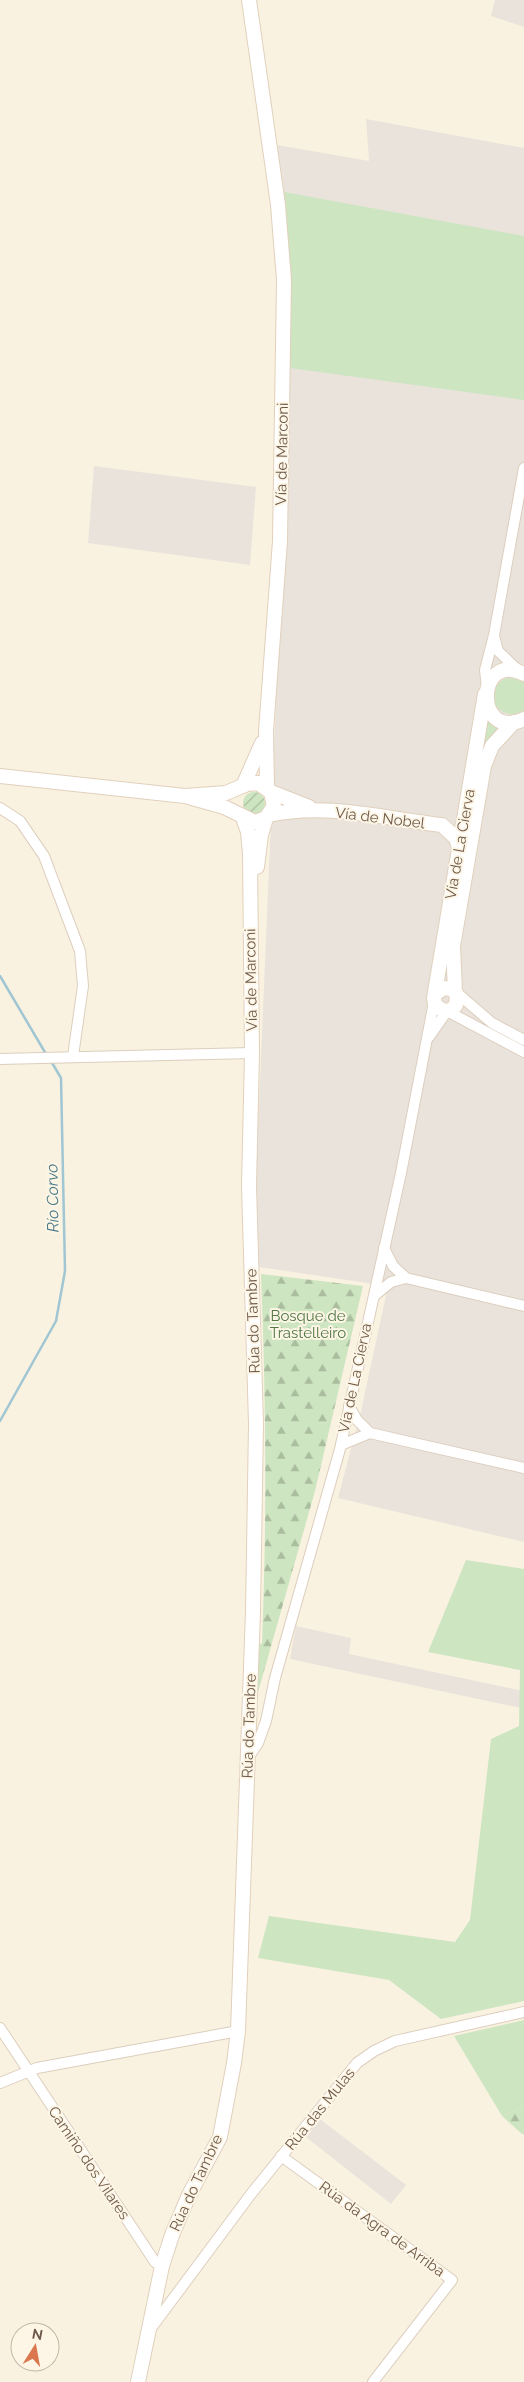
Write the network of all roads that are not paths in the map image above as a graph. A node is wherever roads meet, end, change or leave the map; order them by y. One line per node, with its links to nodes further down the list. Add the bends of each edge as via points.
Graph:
1 (249, 0): 8 (main road, Vía de Marconi, via 284,267 280,541)
2 (524, 468): 3 (street, Vía de La Cierva)
3 (522, 488): 4 (street, Vía de La Cierva)
4 (494, 635): 5 (street, via 498,651); 6 (street, Vía de La Cierva, via 485,670)
5 (522, 672): 6 (main road, via 507,670 494,676)
6 (486, 691): 7 (main road, via 486,702 493,715 500,720); 15 (main road, Vía de La Cierva)
7 (519, 721): 21 (main road, Vía de La Cierva, via 492,746 484,766 453,946)
8 (266, 730): 10 (main road, Vía de Marconi, via 256,760); 11 (main road, Vía de Marconi)
9 (0, 776): 12 (main road)
10 (241, 787): 11 (main road, via 258,783); 12 (main road, via 226,793); 16 (main road, via 235,804)
11 (269, 790): 14 (main road, Vía de Nobel); 17 (main road, via 274,806)
12 (185, 796): 16 (main road)
13 (0, 808): 28 (street, via 20,821 44,856 80,951 83,986)
14 (319, 810): 17 (main road, Vía de Nobel, via 289,811); 18 (main road, Vía de Nobel)
15 (465, 810): 18 (main road, Vía de Nobel, via 453,821); 19 (main road, Vía de La Cierva)
16 (241, 816): 17 (main road, via 255,822); 20 (main road, Vía de Marconi, via 250,843)
17 (268, 816): 20 (main road, Vía de Marconi, via 261,835)
18 (442, 825): 19 (main road, Vía de Nobel, via 456,838)
19 (459, 848): 22 (main road, Vía de La Cierva)
20 (251, 907): 27 (main road, Vía de Marconi)
21 (455, 992): 22 (main road, via 444,988); 23 (main road, via 458,1002); 24 (street, via 492,1023)
22 (435, 998): 23 (main road, via 440,1010); 25 (street, Vía de La Cierva)
23 (447, 1011): 25 (street, Vía de La Cierva); 26 (street)
24 (524, 1040)
25 (425, 1044): 30 (street, Vía de La Cierva)
26 (524, 1052)
27 (252, 1053): 28 (street); 40 (main road, Rúa do Tambre, via 249,1186 256,1424)
28 (73, 1056): 29 (street)
29 (0, 1059)
30 (384, 1247): 31 (street, Vía de La Cierva); 32 (street)
31 (379, 1271): 32 (street); 33 (street, Vía de La Cierva)
32 (401, 1277): 33 (street); 34 (street)
33 (374, 1296): 35 (street, Vía de La Cierva)
34 (524, 1306)
35 (349, 1406): 36 (street, Vía de La Cierva); 37 (street)
36 (344, 1427): 37 (street); 38 (street, Vía de La Cierva)
37 (366, 1432): 38 (street); 39 (street)
38 (341, 1445): 40 (street, Vía de La Cierva)
39 (524, 1468)
40 (255, 1720): 41 (street); 41 (street, Vía de La Cierva); 42 (main road, Rúa do Tambre)
41 (264, 1728): 42 (street, Vía de La Cierva)
42 (248, 1758): 45 (main road, Rúa do Tambre)
43 (524, 2012): 48 (street, Rúa das Mulas, via 409,2038 374,2051 346,2074)
44 (0, 2028): 46 (street, Camiño dos Vilares)
45 (238, 2031): 46 (street); 49 (main road, Rúa do Tambre, via 220,2137)
46 (27, 2070): 47 (street); 49 (street, Camiño dos Vilares)
47 (0, 2083)
48 (281, 2156): 50 (street, Rúa das Mulas, via 175,2294); 52 (street, Rúa da Agra de Arriba, via 452,2280)
49 (159, 2261): 50 (main road, Rúa do Tambre)
50 (159, 2298): 51 (main road, Rúa do Tambre)
51 (138, 2382)
52 (373, 2382)

